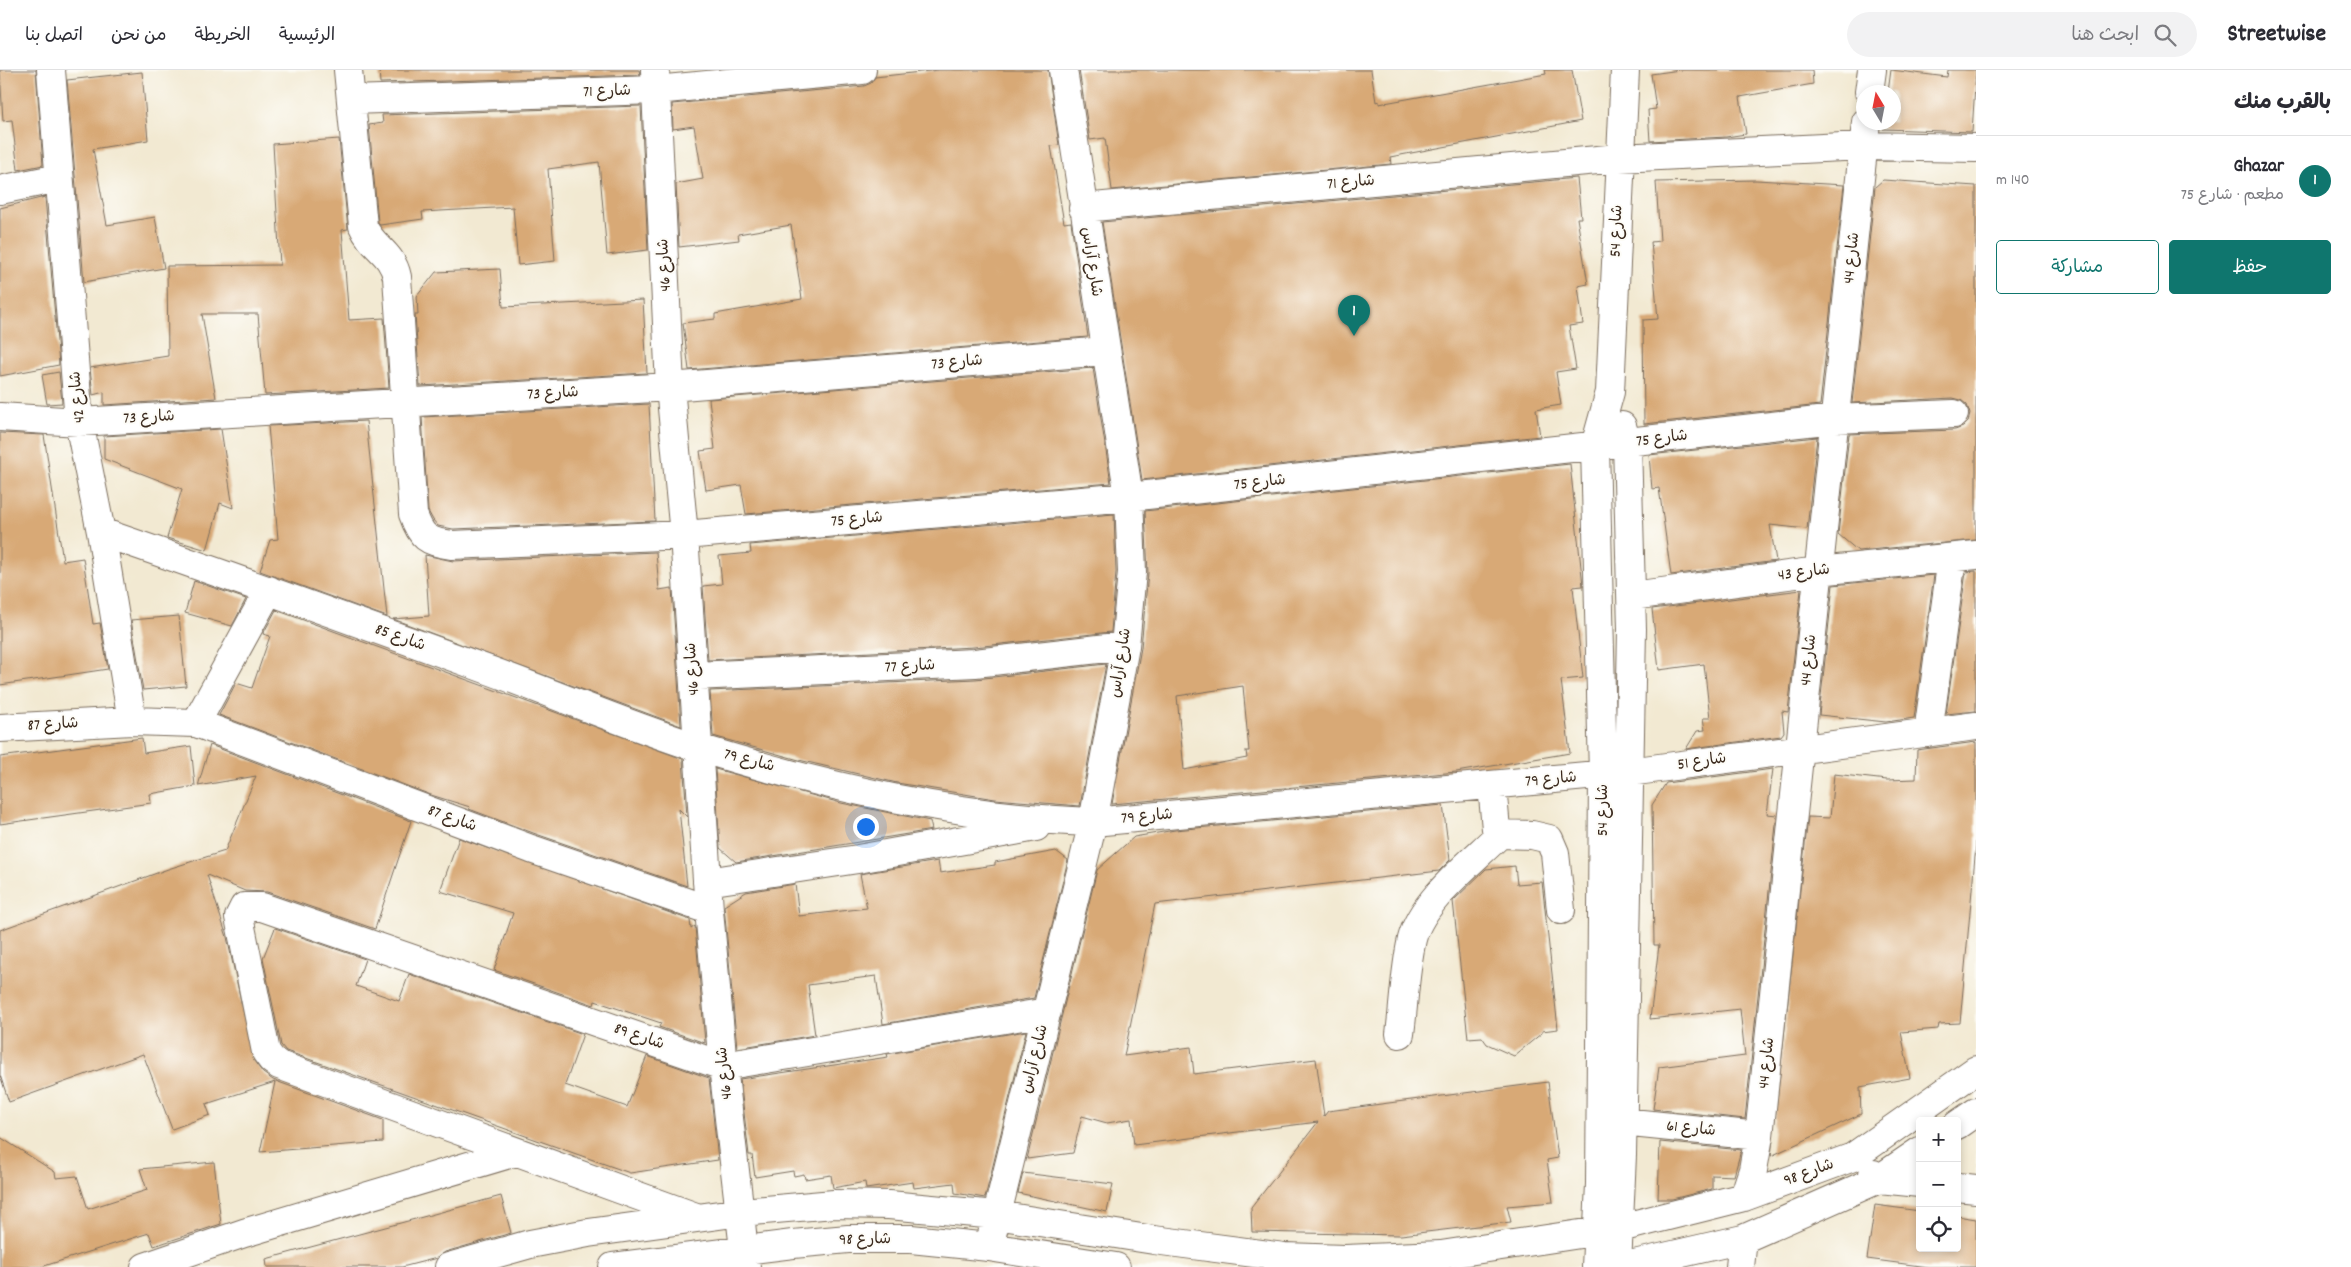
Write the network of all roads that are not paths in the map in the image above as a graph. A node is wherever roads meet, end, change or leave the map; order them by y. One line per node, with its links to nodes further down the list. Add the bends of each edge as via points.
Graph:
1 (51, 70): 13 (street, شارع 42)
2 (348, 70): 9 (street, شارع 75)
3 (862, 70): 7 (street, شارع 71)
4 (1063, 70): 15 (street, شارع آراس)
5 (1625, 70): 12 (street, شارع 54)
6 (1872, 70): 8 (street)
7 (655, 80): 9 (street, شارع 71); 17 (street, شارع 46)
8 (1870, 85)
9 (351, 100): 19 (street, شارع 75, via 363,226 368,238 395,265)
10 (1865, 134): 11 (street, شارع 71); 12 (street, شارع 71); 22 (street, شارع 44)
11 (1976, 148)
12 (1619, 158): 15 (street, شارع 71); 18 (street, شارع 54)
13 (60, 178): 14 (street); 23 (street, شارع 42)
14 (0, 190)
15 (1083, 208): 16 (street, شارع آراس)
16 (1105, 351): 17 (street, شارع 73); 26 (street, شارع آراس)
17 (670, 387): 19 (street, شارع 73); 28 (street, شارع 46)
18 (1610, 392): 24 (street, شارع 54); 25 (street, شارع 54)
19 (406, 403): 23 (street, شارع 73); 28 (street, شارع 75, via 413,514 419,532 433,543 452,545)
20 (1954, 414): 22 (street, شارع 75)
21 (0, 417): 23 (street, شارع 73)
22 (1835, 419): 24 (street, شارع 75); 30 (street, شارع 44)
23 (79, 422): 27 (street, شارع 42)
24 (1627, 443): 25 (street, شارع 75); 32 (street, شارع 54)
25 (1595, 446): 26 (street, شارع 75); 42 (street, شارع 54)
26 (1129, 497): 28 (street, شارع 75); 33 (street, شارع آراس, via 1132,572)
27 (101, 532): 31 (street, شارع 85); 35 (street, شارع 42)
28 (684, 535): 34 (street, شارع 46)
29 (1964, 557): 30 (street, شارع 43); 39 (street)
30 (1818, 571): 32 (street, شارع 43); 41 (street, شارع 44)
31 (269, 590): 36 (street); 40 (street, شارع 85)
32 (1632, 596): 42 (street, شارع 54)
33 (1125, 646): 34 (street, شارع 77, via 975,663); 44 (street, شارع آراس)
34 (694, 676): 40 (street, شارع 46)
35 (132, 721): 36 (street, شارع 87); 38 (street, شارع 87)
36 (196, 723): 47 (street, شارع 87, via 522,845)
37 (1976, 726): 39 (street)
38 (0, 728)
39 (1928, 733): 41 (street)
40 (698, 747): 44 (street, شارع 79, via 798,775 918,802 1024,818); 46 (street, شارع 46)
41 (1801, 748): 42 (street, شارع 51); 57 (street, شارع 44)
42 (1616, 774): 43 (street, شارع 79); 55 (street, شارع 54); 69 (street, شارع 54, via 1600,1184)
43 (1492, 785): 44 (street, شارع 79); 45 (street, via 1496,829)
44 (1081, 822): 46 (street); 49 (street, شارع آراس)
45 (1500, 834): 48 (street, via 1549,839 1555,853); 50 (street, via 1426,909 1412,938)
46 (707, 882): 47 (street, شارع 46)
47 (709, 910): 52 (street, شارع 46)
48 (1561, 910)
49 (1047, 1012): 52 (street, شارع 89); 67 (street, شارع آراس)
50 (1400, 1034)
51 (1976, 1062): 53 (street)
52 (723, 1066): 58 (street, شارع 89, via 262,907 244,907 239,917 266,1052 272,1060); 66 (street, شارع 46)
53 (1976, 1070): 60 (street, شارع 98)
54 (1976, 1112): 56 (street)
55 (1622, 1122): 57 (street, شارع 61); 69 (street, شارع 54)
56 (1961, 1122)
57 (1759, 1136): 65 (street, شارع 44)
58 (516, 1152): 68 (street); 73 (street, via 244,1233)
59 (1916, 1154): 61 (street, شارع 98)
60 (1853, 1157): 61 (street); 65 (street, شارع 98)
61 (1879, 1179): 62 (street); 70 (street, شارع 98)
62 (1916, 1184)
63 (1961, 1187): 64 (street)
64 (1976, 1189)
65 (1744, 1197): 69 (street, شارع 98)
66 (740, 1212): 67 (street, شارع 98, via 834,1204 889,1205); 68 (street, شارع 98); 72 (street, شارع 46)
67 (996, 1215): 69 (street, شارع 98, via 1267,1255 1346,1260 1441,1255); 71 (street, شارع آراس)
68 (700, 1218): 74 (street, شارع 98, via 530,1244)
69 (1609, 1230): 77 (street); 78 (street)
70 (1743, 1239): 79 (street, شارع 98); 80 (street)
71 (989, 1247): 72 (street, شارع 98, via 911,1239 848,1239); 76 (street, شارع 98)
72 (745, 1258): 75 (street, شارع 98)
73 (145, 1267)
74 (449, 1267)
75 (613, 1267)
76 (1116, 1267)
77 (1596, 1267)
78 (1617, 1267)
79 (1621, 1267)
80 (1740, 1267)

